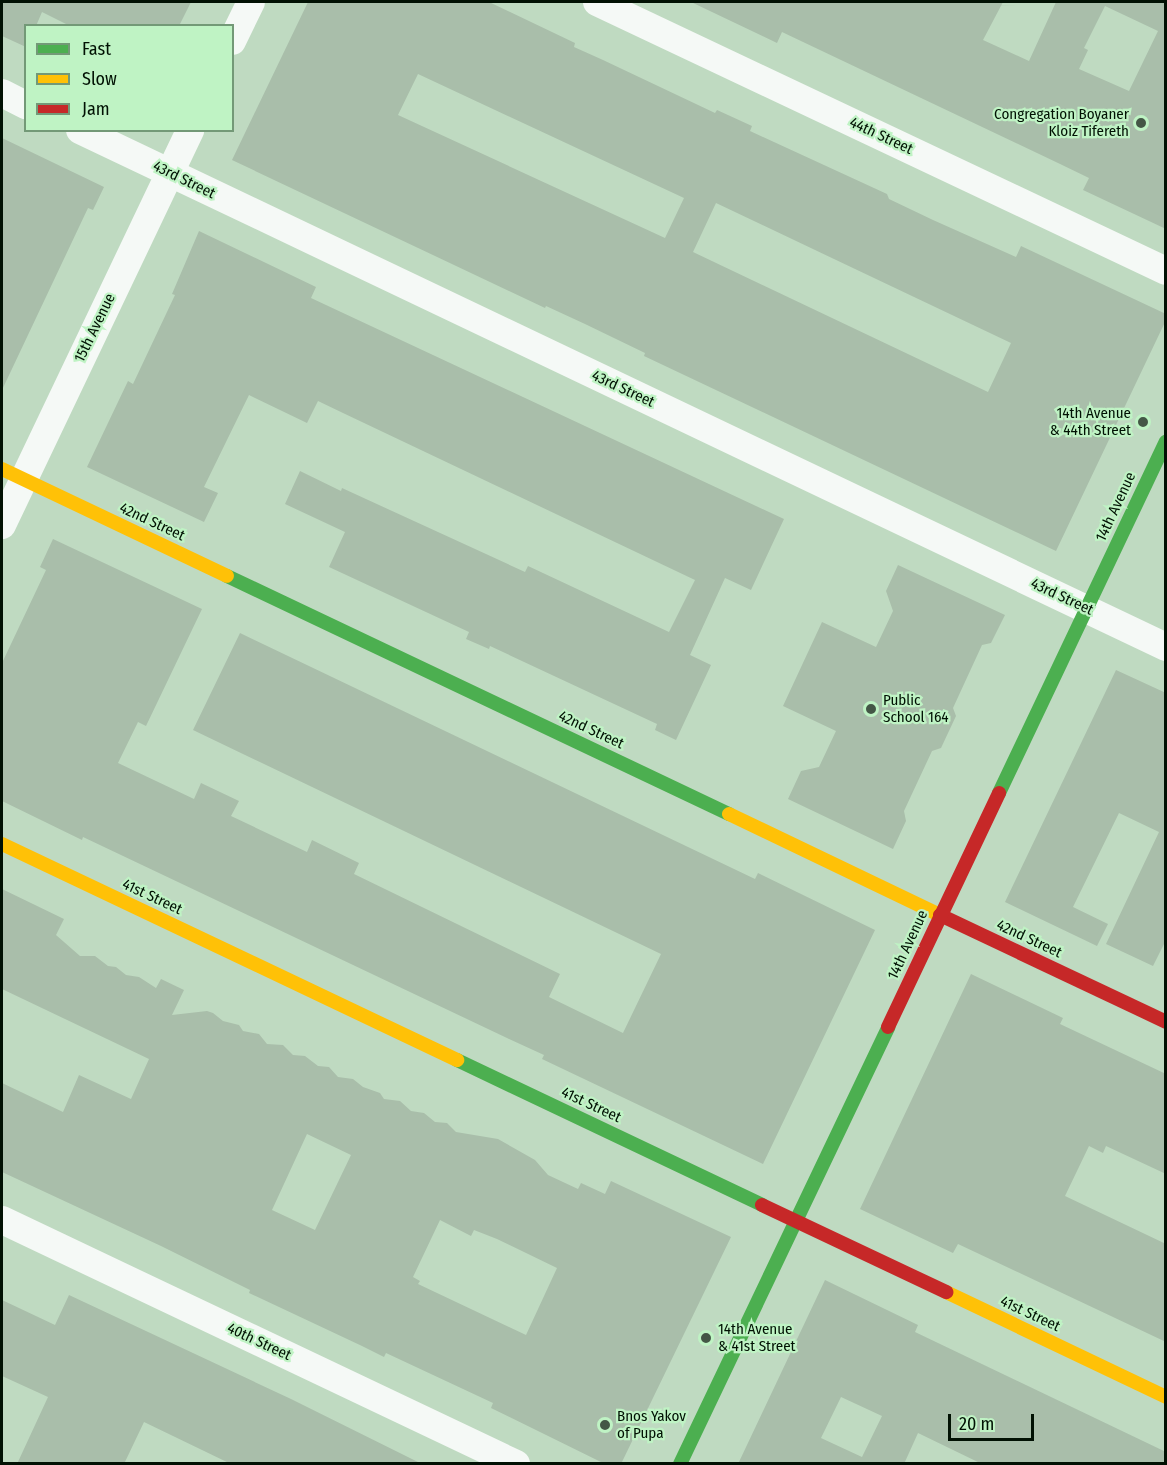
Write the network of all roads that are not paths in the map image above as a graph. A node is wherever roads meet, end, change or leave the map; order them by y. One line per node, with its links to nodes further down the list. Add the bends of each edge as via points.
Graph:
1 (251, 2): 3 (street)
2 (597, 2): 9 (street, 44th Street)
3 (234, 37)
4 (2, 93): 5 (street)
5 (24, 104)
6 (84, 132): 8 (street, 43rd Street)
7 (189, 132): 8 (street, 15th Avenue)
8 (169, 173): 11 (street, 15th Avenue); 13 (street, 43rd Street)
9 (1166, 271)
10 (1166, 442): 13 (street, 14th Avenue)
11 (12, 474): 12 (street, 15th Avenue); 16 (street, 42nd Street)
12 (2, 525)
13 (1086, 609): 14 (street, 43rd Street); 16 (street, 14th Avenue)
14 (1166, 646)
15 (2, 844): 19 (street, 41st Street)
16 (941, 915): 17 (street, 42nd Street); 19 (street, 14th Avenue)
17 (1166, 1022)
18 (2, 1220): 21 (street, 40th Street)
19 (795, 1221): 20 (street, 41st Street); 22 (street, 14th Avenue)
20 (1166, 1397)
21 (516, 1464)
22 (680, 1464)

